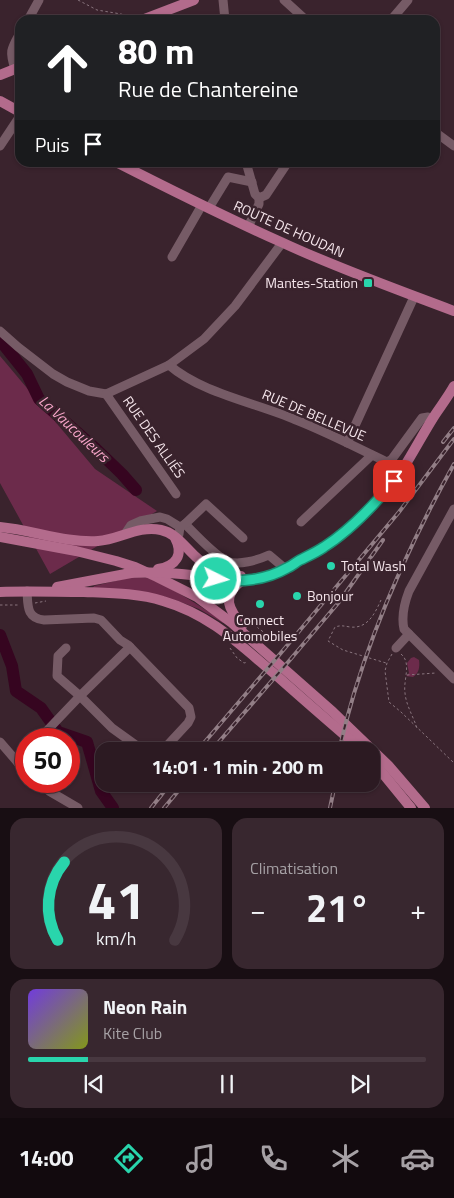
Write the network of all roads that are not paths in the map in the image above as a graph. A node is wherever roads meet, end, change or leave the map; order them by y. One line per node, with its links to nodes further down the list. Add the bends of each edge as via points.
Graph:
1 (39, 0): 6 (street)
2 (194, 0): 7 (main road)
3 (223, 0): 8 (street)
4 (284, 0): 9 (street)
5 (408, 0): 10 (street)
6 (31, 15)
7 (154, 15)
8 (225, 15)
9 (300, 15)
10 (395, 15)
11 (15, 42): 12 (street, via 12,48)
12 (15, 63)
13 (15, 69): 14 (main road)
14 (0, 75)
15 (0, 101): 16 (main road)
16 (15, 109)
17 (15, 124): 19 (street)
18 (440, 136): 20 (street)
19 (0, 146)
20 (454, 146)
21 (126, 167): 26 (main road, ROUTE DE HOUDAN)
22 (248, 167): 24 (street)
23 (285, 167): 25 (street, via 266,195)
24 (252, 182): 25 (street); 26 (street, via 228,177)
25 (259, 198): 27 (street)
26 (206, 207): 27 (main road, ROUTE DE HOUDAN); 29 (street)
27 (248, 227): 28 (main road, ROUTE DE HOUDAN)
28 (282, 243): 30 (main road, ROUTE DE HOUDAN); 33 (street, RUE DES ALLIÉS, via 235,306 204,339)
29 (172, 257)
30 (414, 296): 31 (main road, ROUTE DE HOUDAN); 38 (street)
31 (454, 312)
32 (0, 330): 36 (street, via 53,374 89,391)
33 (169, 365): 36 (street, RUE DES ALLIÉS); 38 (street, RUE DE BELLEVUE, via 202,386 295,419)
34 (454, 377): 37 (main road)
35 (454, 386): 37 (main road)
36 (106, 394): 40 (street, RUE DES ALLIÉS)
37 (434, 417): 39 (street, RUE DE BELLEVUE, via 422,418 388,462); 49 (main road, via 404,467 373,505 324,547)
38 (347, 443): 39 (street, RUE DE BELLEVUE)
39 (372, 455): 42 (street)
40 (176, 494)
41 (454, 508): 54 (street, via 405,600 403,627)
42 (301, 522)
43 (2, 525): 45 (main road, via 81,541 102,541)
44 (182, 526): 45 (street, via 160,517 131,525); 47 (street); 48 (street, via 206,504); 49 (street, via 227,562 256,561 269,555)
45 (125, 534): 47 (main road, via 152,529 166,531)
46 (0, 537): 50 (main road, via 101,557)
47 (176, 538): 49 (main road, via 201,562 230,574 247,576); 50 (main road, via 179,553 172,565)
48 (243, 538)
49 (282, 568): 51 (main road, via 259,578)
50 (131, 570): 51 (main road); 52 (main road); 55 (main road, via 157,576 197,597)
51 (241, 581): 55 (main road, via 230,593 230,606)
52 (28, 591): 53 (main road); 56 (street, via 28,604 37,619 101,620); 65 (main road, via 140,596 162,600 200,615 226,632)
53 (0, 592)
54 (408, 634): 58 (street); 59 (street)
55 (255, 643): 70 (main road, via 365,742)
56 (130, 647): 60 (street); 64 (street, via 189,708 188,723)
57 (66, 648): 60 (street, via 58,656 57,676)
58 (396, 648)
59 (454, 678)
60 (80, 696): 61 (street); 63 (street, via 112,728)
61 (49, 728)
62 (0, 742): 66 (street)
63 (131, 742)
64 (170, 742)
65 (353, 742)
66 (15, 760)
67 (380, 766): 70 (main road)
68 (380, 770): 72 (main road)
69 (54, 793): 71 (street)
70 (423, 807)
71 (78, 808)
72 (411, 808)

